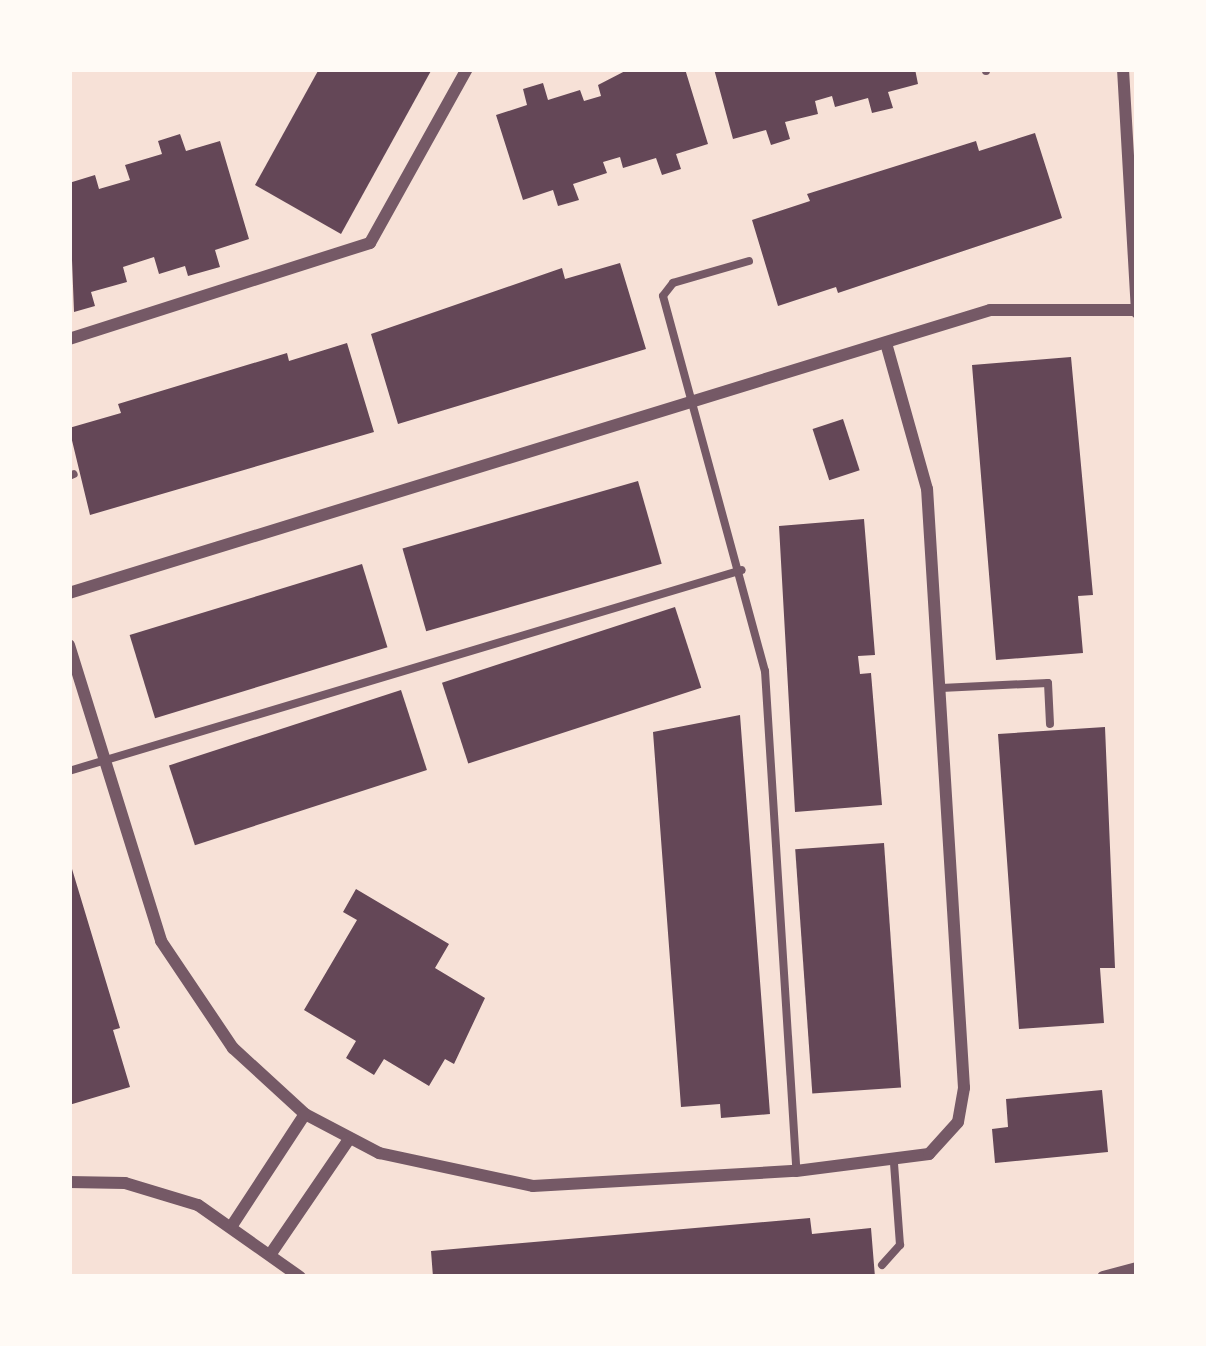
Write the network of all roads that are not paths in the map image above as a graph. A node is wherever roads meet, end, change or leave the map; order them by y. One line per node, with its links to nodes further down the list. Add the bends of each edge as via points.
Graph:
1 (467, 69): 5 (street, via 370,243)
2 (1123, 69): 4 (street)
3 (749, 261): 7 (lane, via 666,290)
4 (1137, 312): 6 (street, via 1016,305)
5 (69, 339)
6 (886, 343): 7 (street); 11 (street, via 927,489)
7 (691, 402): 8 (lane); 9 (street)
8 (742, 570): 13 (lane); 18 (lane, via 770,705)
9 (69, 593)
10 (69, 645): 13 (street)
11 (941, 688): 12 (lane, via 1048,683); 17 (street, via 964,1088 947,1138 929,1154)
12 (1050, 724)
13 (103, 761): 14 (lane); 15 (street, via 161,940 193,997 233,1048)
14 (69, 771)
15 (305, 1114): 16 (street); 20 (street)
16 (349, 1139): 18 (street, via 429,1169 533,1186); 21 (street)
17 (894, 1163): 18 (street); 22 (lane, via 900,1245)
18 (796, 1171)
19 (69, 1182): 20 (street, via 162,1192)
20 (232, 1224): 21 (street)
21 (272, 1252): 24 (street)
22 (882, 1265)
23 (1137, 1268): 25 (street)
24 (300, 1277)
25 (1103, 1277)

